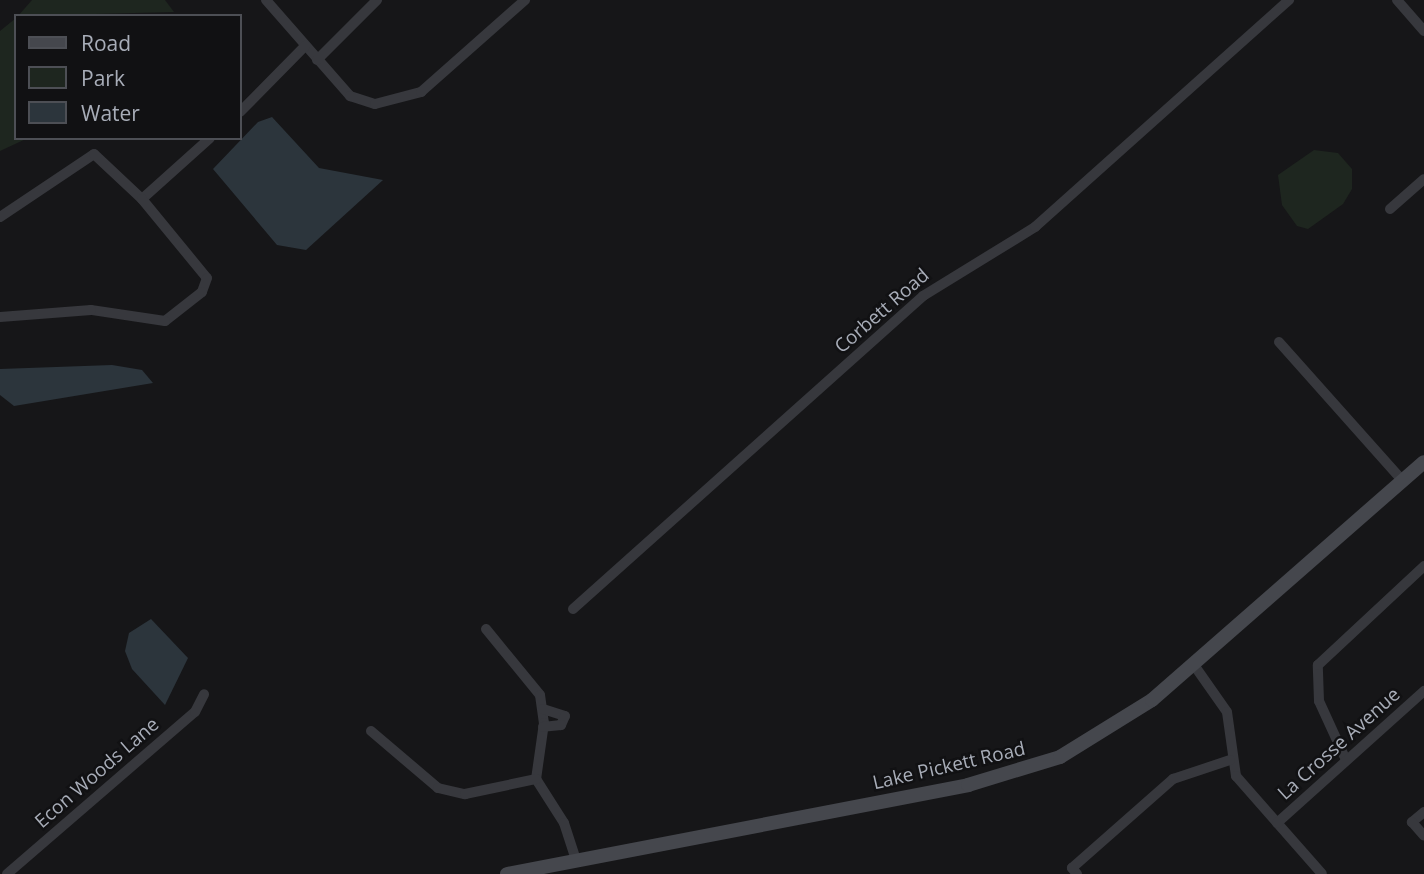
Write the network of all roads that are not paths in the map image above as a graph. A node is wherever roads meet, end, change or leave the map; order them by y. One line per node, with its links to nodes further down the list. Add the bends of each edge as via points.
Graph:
1 (266, 0): 7 (street)
2 (377, 0): 8 (street)
3 (525, 0): 8 (street, via 421,92 396,104 349,96)
4 (1289, 0): 20 (street, Corbett Road, via 1035,227 923,296)
5 (1396, 0): 6 (street)
6 (1424, 31)
7 (305, 46): 8 (street); 9 (street)
8 (317, 60)
9 (242, 110)
10 (209, 140): 12 (street)
11 (1424, 179): 13 (street)
12 (142, 199): 14 (street, via 105,159 89,155); 15 (street, via 204,268 202,292 165,321 91,310)
13 (1390, 209)
14 (0, 218)
15 (0, 317)
16 (1279, 342): 18 (street)
17 (1424, 463): 18 (main road, Lake Pickett Road)
18 (1403, 481): 22 (main road, Lake Pickett Road)
19 (1424, 566): 29 (street, via 1318,665 1319,701)
20 (573, 609)
21 (486, 629): 25 (street, via 536,689)
22 (1194, 665): 28 (street, via 1227,712); 34 (main road, Lake Pickett Road, via 1122,723 1026,770)
23 (1424, 691): 29 (street, La Crosse Avenue)
24 (204, 694): 35 (street, Econ Woods Lane, via 195,712)
25 (543, 709): 26 (street); 26 (street, via 565,716 557,727)
26 (543, 727): 30 (street)
27 (371, 731): 30 (street, via 438,788 465,794)
28 (1230, 760): 32 (street); 37 (street, via 1173,779 1072,868)
29 (1346, 760): 32 (street, La Crosse Avenue)
30 (536, 779): 34 (street, via 564,823)
31 (1424, 812): 33 (street, via 1412,822)
32 (1277, 823): 38 (street)
33 (1424, 836)
34 (576, 861): 36 (main road, Lake Pickett Road)
35 (6, 874)
36 (507, 874)
37 (1077, 874)
38 (1322, 874)

